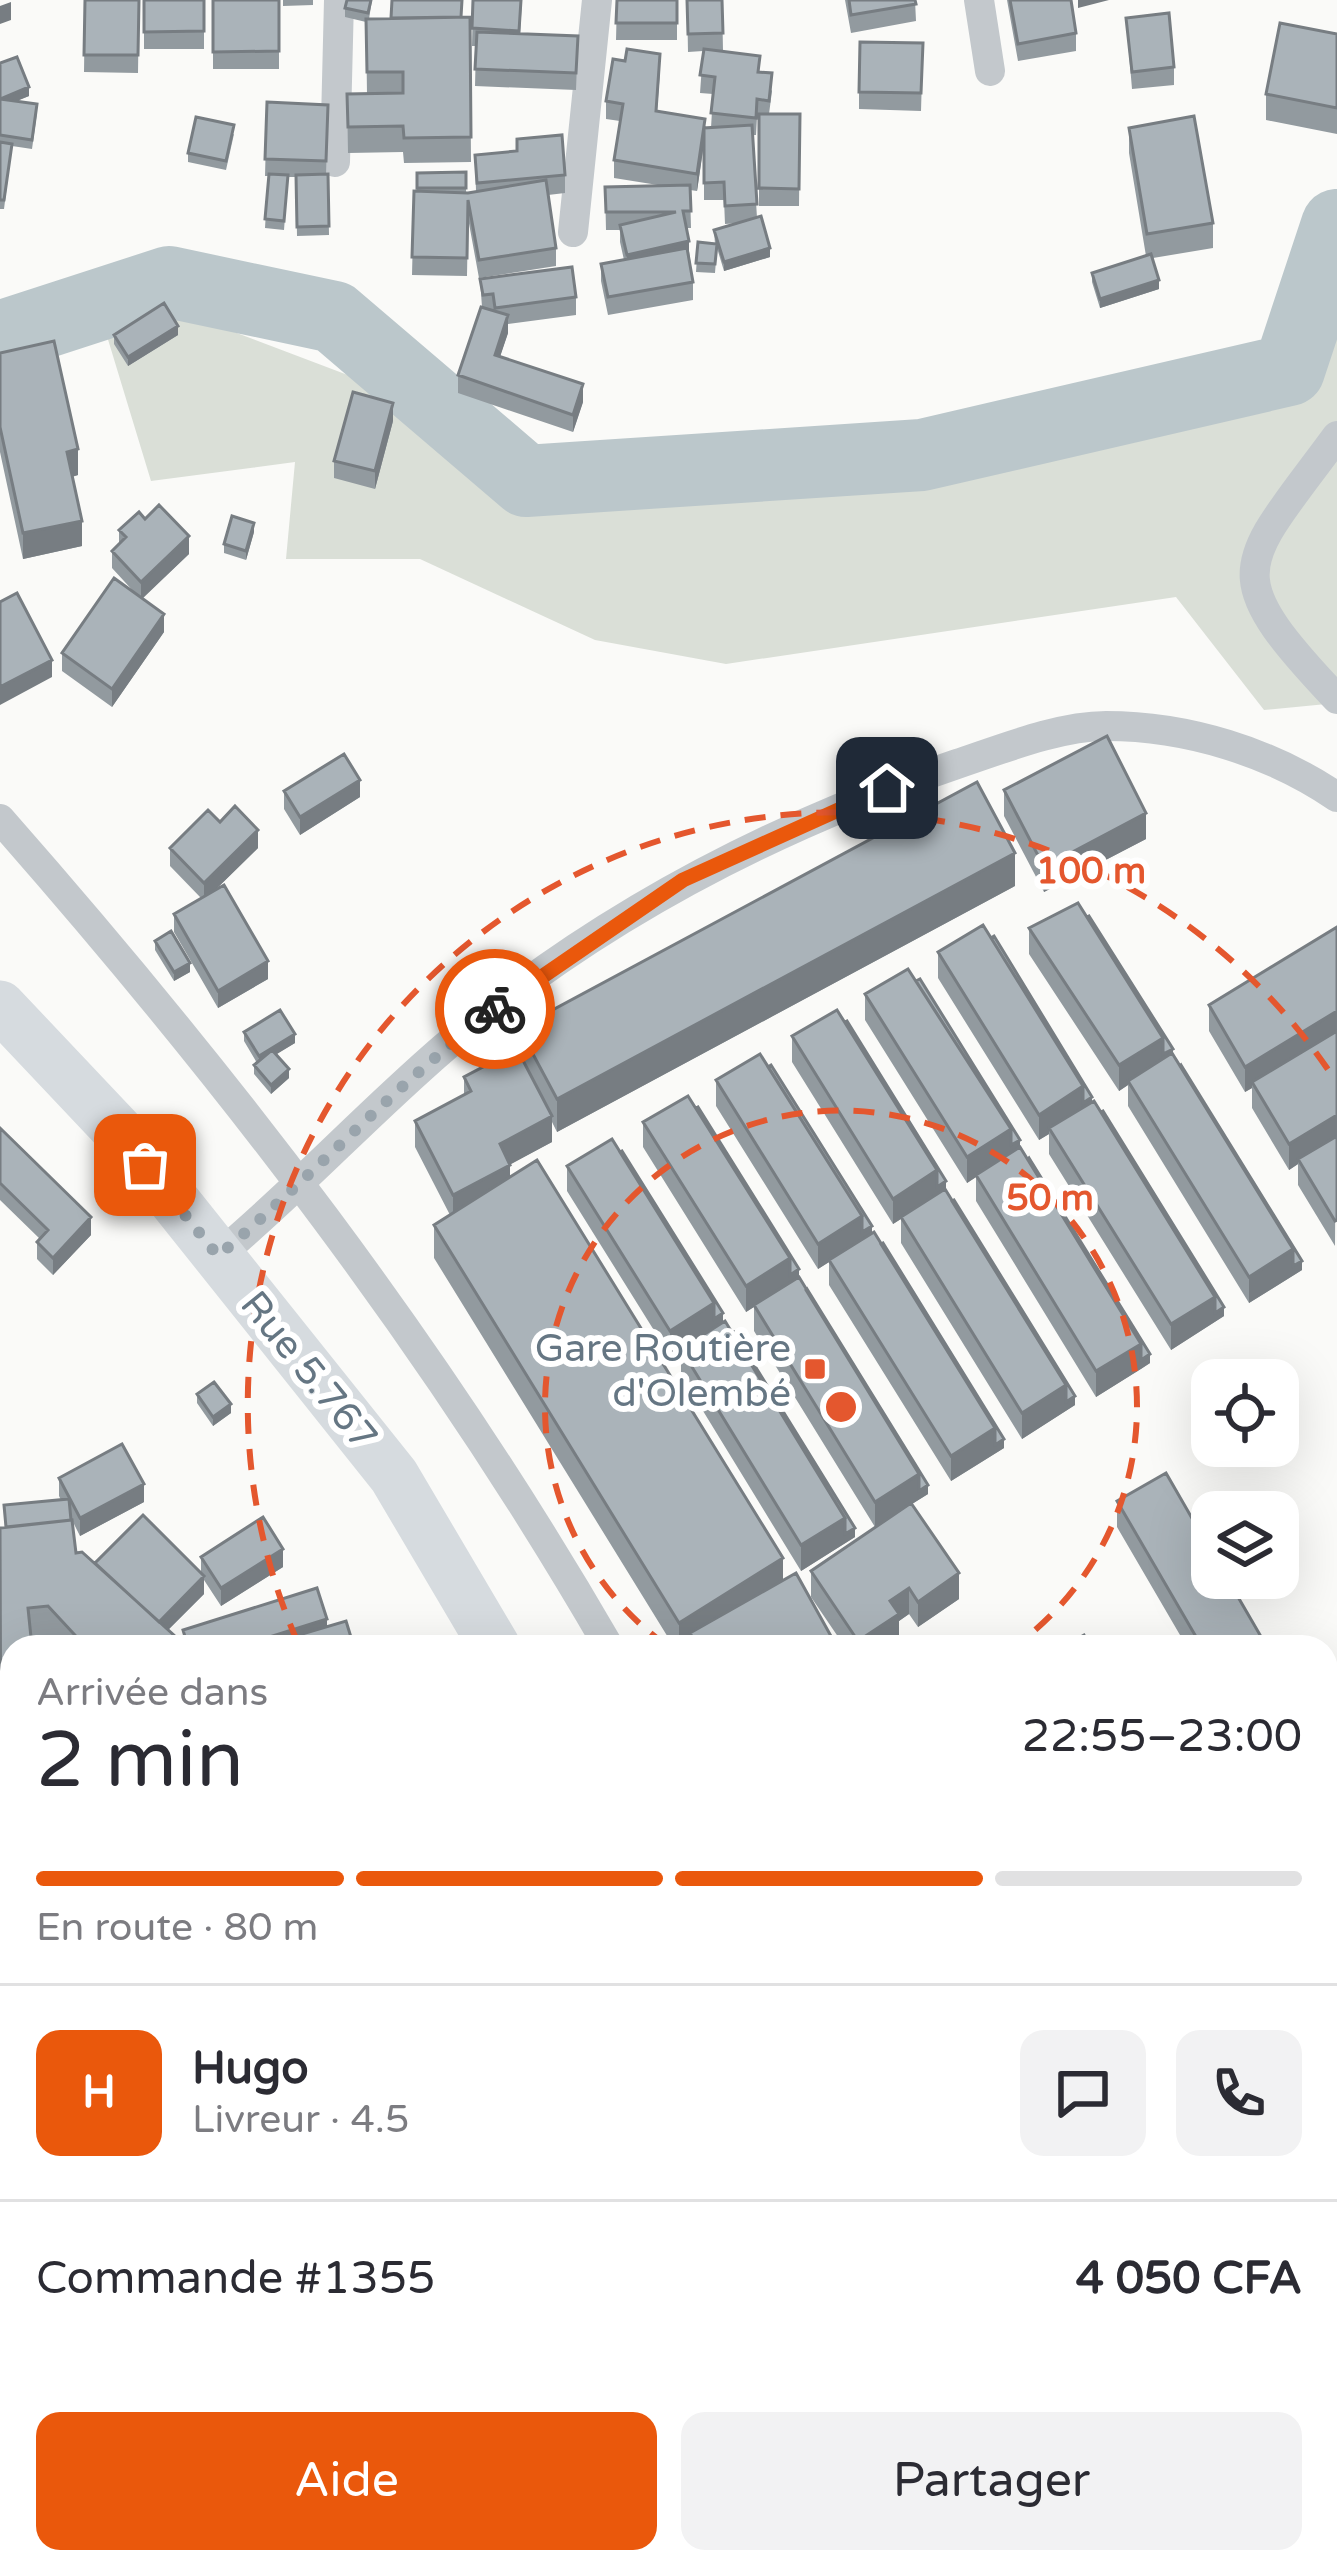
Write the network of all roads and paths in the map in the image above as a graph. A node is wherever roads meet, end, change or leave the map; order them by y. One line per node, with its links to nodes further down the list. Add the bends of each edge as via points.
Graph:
1 (339, 0): 5 (street)
2 (597, 0): 6 (street)
3 (979, 0): 4 (street)
4 (990, 71)
5 (335, 162)
6 (573, 232)
7 (1337, 436): 8 (street, via 1257,545 1251,582 1278,636)
8 (1337, 699)
9 (1337, 797): 12 (street, via 1255,753 1171,731 1102,726 1005,748 848,801 683,880 518,992 447,1046)
10 (0, 819): 12 (street, via 206,1060)
11 (0, 1006): 13 (highway, Rue 5.767, via 121,1134)
12 (301, 1186): 13 (street); 15 (street, via 542,1532)
13 (218, 1256): 14 (highway, Rue 5.767, via 394,1476)
14 (488, 1635)
15 (602, 1635)

